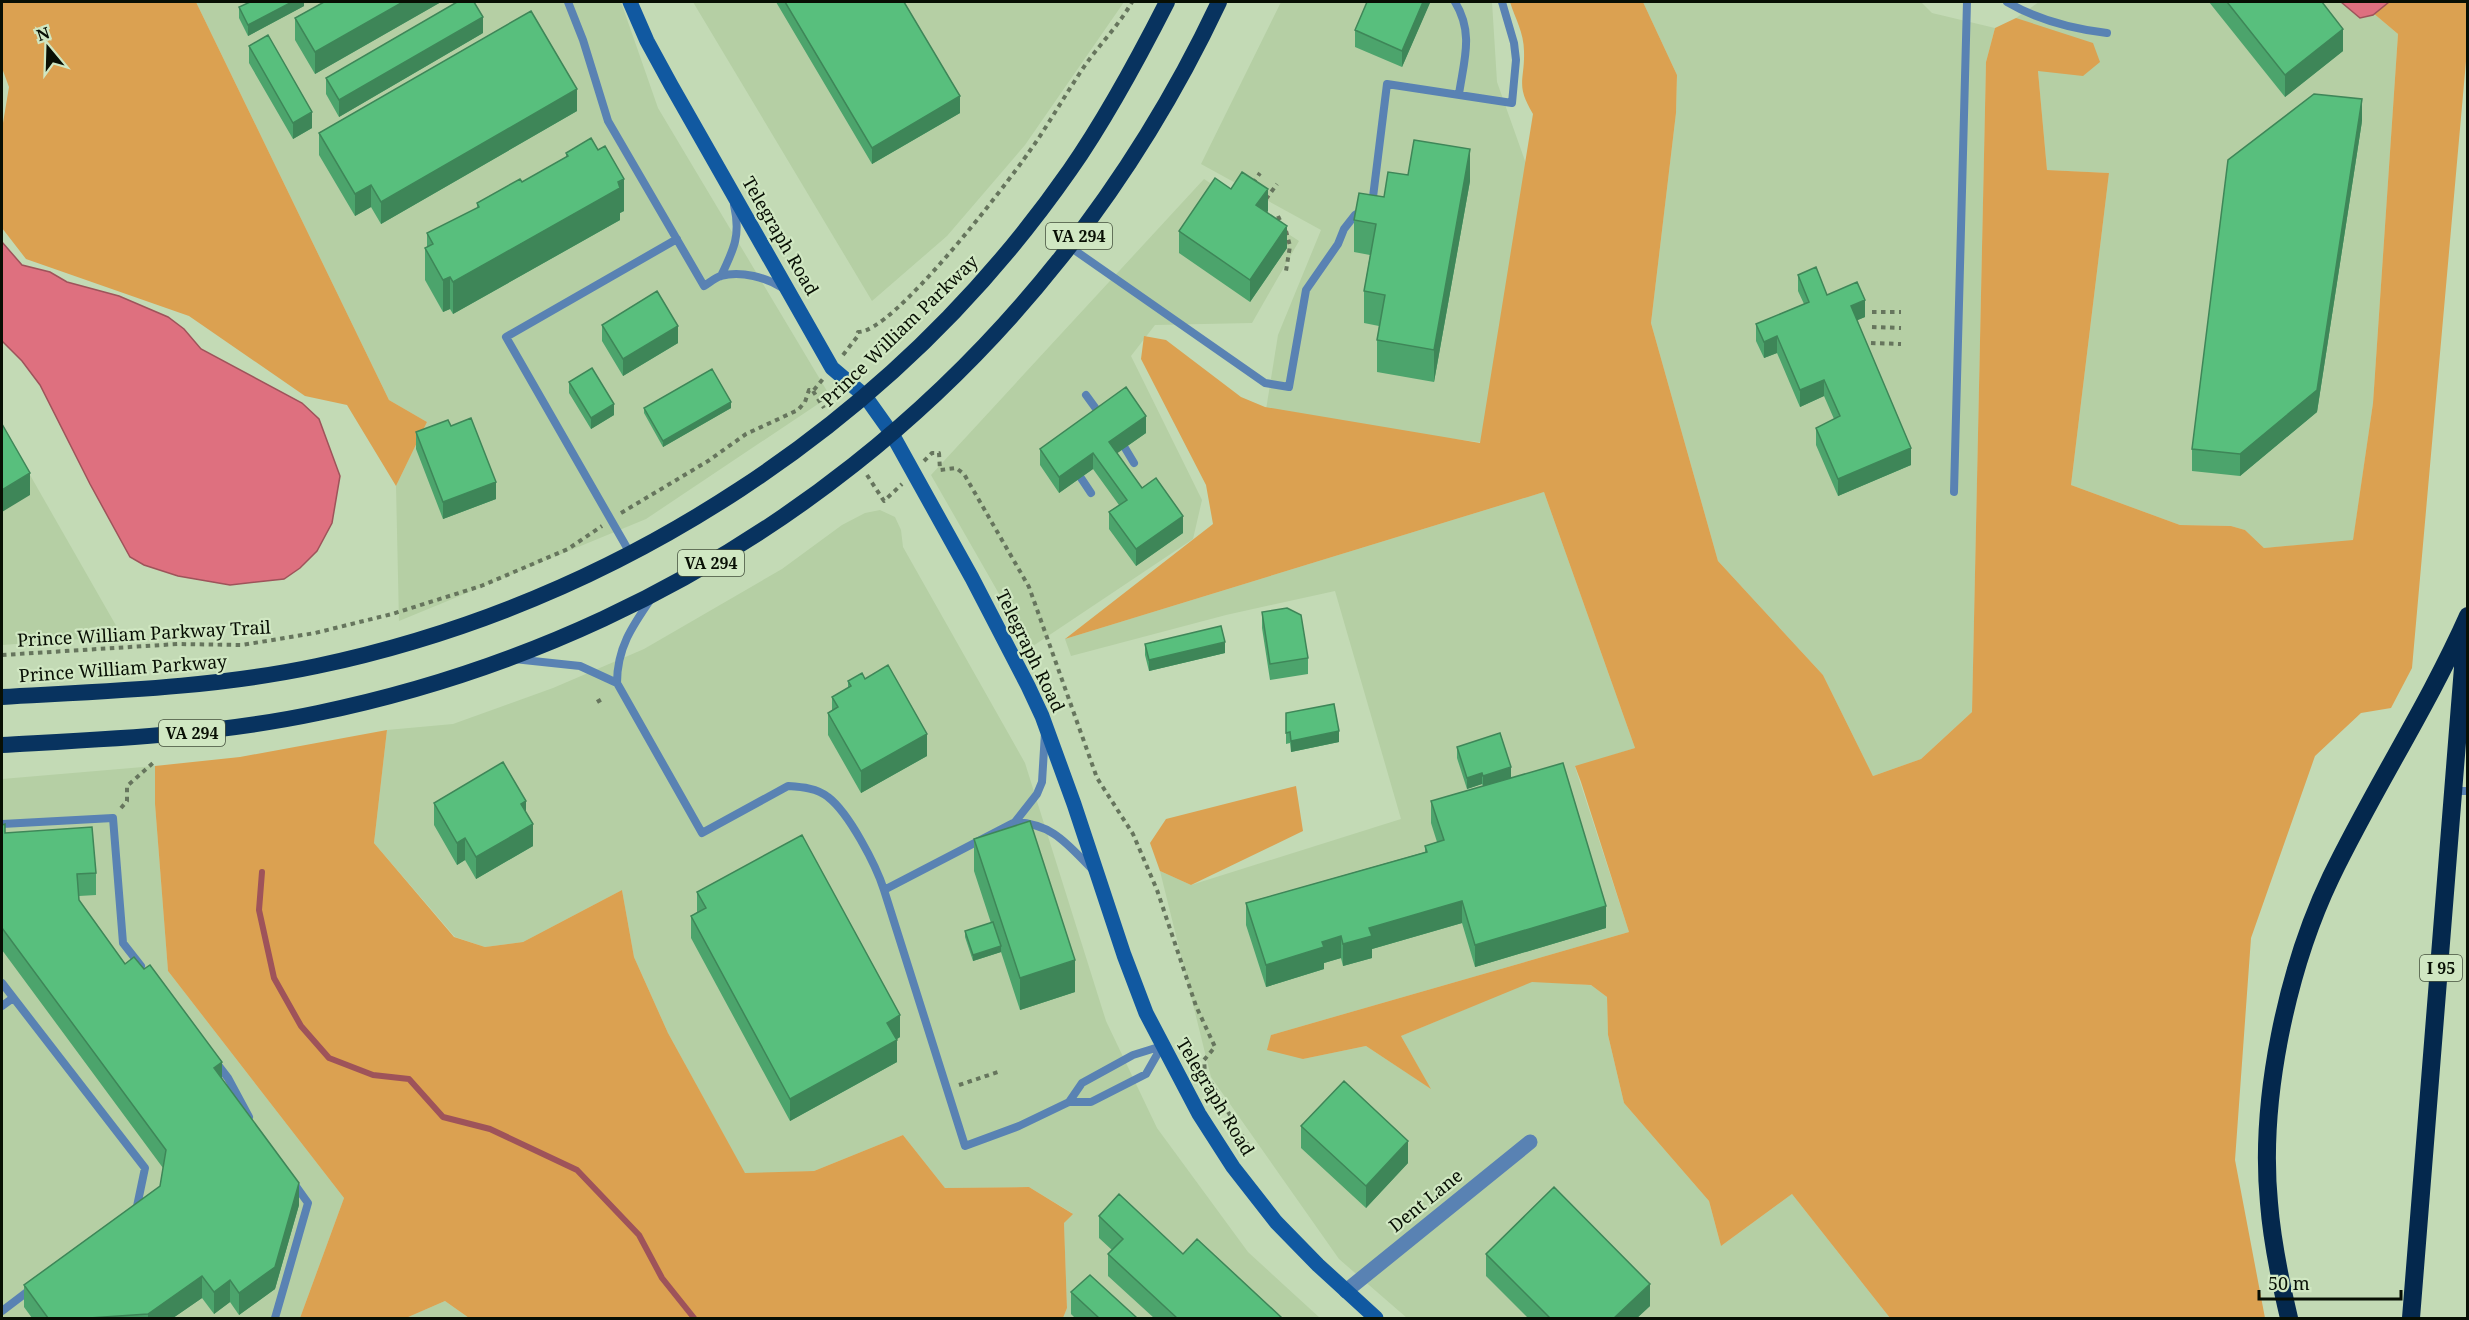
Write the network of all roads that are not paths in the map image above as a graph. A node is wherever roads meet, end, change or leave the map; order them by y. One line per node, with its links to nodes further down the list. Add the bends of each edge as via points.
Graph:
1 (568, 2): 12 (lane, via 608,121)
2 (630, 2): 11 (main road, Telegraph Road, via 647,41)
3 (1167, 2): 17 (highway, Prince William Parkway / VA 294, via 1104,118 1034,219 945,319)
4 (1219, 2): 13 (highway, VA 294, via 1172,95 1103,204)
5 (1455, 2): 10 (lane, via 1466,24 1467,41)
6 (1502, 2): 10 (lane, via 1516,60 1512,103)
7 (1967, 2): 23 (lane)
8 (2007, 2): 9 (lane, via 2049,20)
9 (2108, 33)
10 (1459, 94): 13 (lane, via 1387,84 1372,205 1355,215 1306,290 1289,387 1265,383)
11 (732, 191): 14 (lane, via 737,234); 15 (main road, Telegraph Road)
12 (677, 239): 14 (lane, via 704,286); 25 (lane, via 506,337)
13 (1070, 247): 19 (highway, VA 294, via 985,347)
14 (721, 276): 15 (lane, via 768,278)
15 (789, 292): 17 (main road, Telegraph Road, via 832,368)
16 (1086, 395): 18 (lane)
17 (865, 396): 19 (main road, Telegraph Road); 25 (highway, Prince William Parkway / VA 294, via 776,466 689,522)
18 (1104, 420)
19 (892, 434): 26 (highway, VA 294, via 767,529); 31 (main road, Telegraph Road, via 972,578)
20 (1125, 448): 21 (lane)
21 (1134, 462)
22 (1081, 478): 24 (lane)
23 (1953, 492)
24 (1091, 493)
25 (630, 554): 30 (highway, Prince William Parkway / VA 294, via 529,602 460,627 320,665 179,687)
26 (654, 595): 28 (highway, VA 294); 29 (lane, via 621,650)
27 (2468, 616): 33 (highway, I 95); 54 (highway, via 2428,700 2330,879 2310,927 2282,1028 2273,1078 2267,1159 2274,1251)
28 (511, 658): 29 (lane, via 580,666); 32 (highway, VA 294, via 399,694 249,726)
29 (617, 683): 37 (lane, via 702,833 788,786 817,791 842,811)
30 (2, 697)
31 (1045, 724): 34 (lane, via 1042,782); 36 (main road, Telegraph Road)
32 (2, 745)
33 (2461, 791): 55 (highway, I 95)
34 (1015, 822): 36 (lane, via 1038,824 1050,830); 37 (lane)
35 (2, 824): 38 (lane, via 113,818 123,943)
36 (1096, 873): 42 (main road, Telegraph Road, via 1138,994)
37 (884, 890): 44 (lane, via 964,1146)
38 (144, 970)
39 (2, 983): 40 (lane)
40 (13, 998): 41 (lane); 48 (lane, via 145,1168 137,1210)
41 (2, 1006)
42 (1162, 1046): 44 (lane, via 1133,1055 1082,1083); 44 (lane, via 1146,1074 1091,1102); 50 (main road, Telegraph Road, via 1233,1167 1276,1222)
43 (207, 1051): 45 (lane, via 228,1078)
44 (1069, 1102)
45 (255, 1126)
46 (1530, 1142): 50 (street, Dent Lane)
47 (288, 1174): 52 (lane, via 308,1203)
48 (128, 1217)
49 (38, 1284): 51 (lane)
50 (1346, 1291): 53 (main road, Telegraph Road)
51 (2, 1311)
52 (275, 1318)
53 (1376, 1318)
54 (2289, 1318)
55 (2411, 1318)

